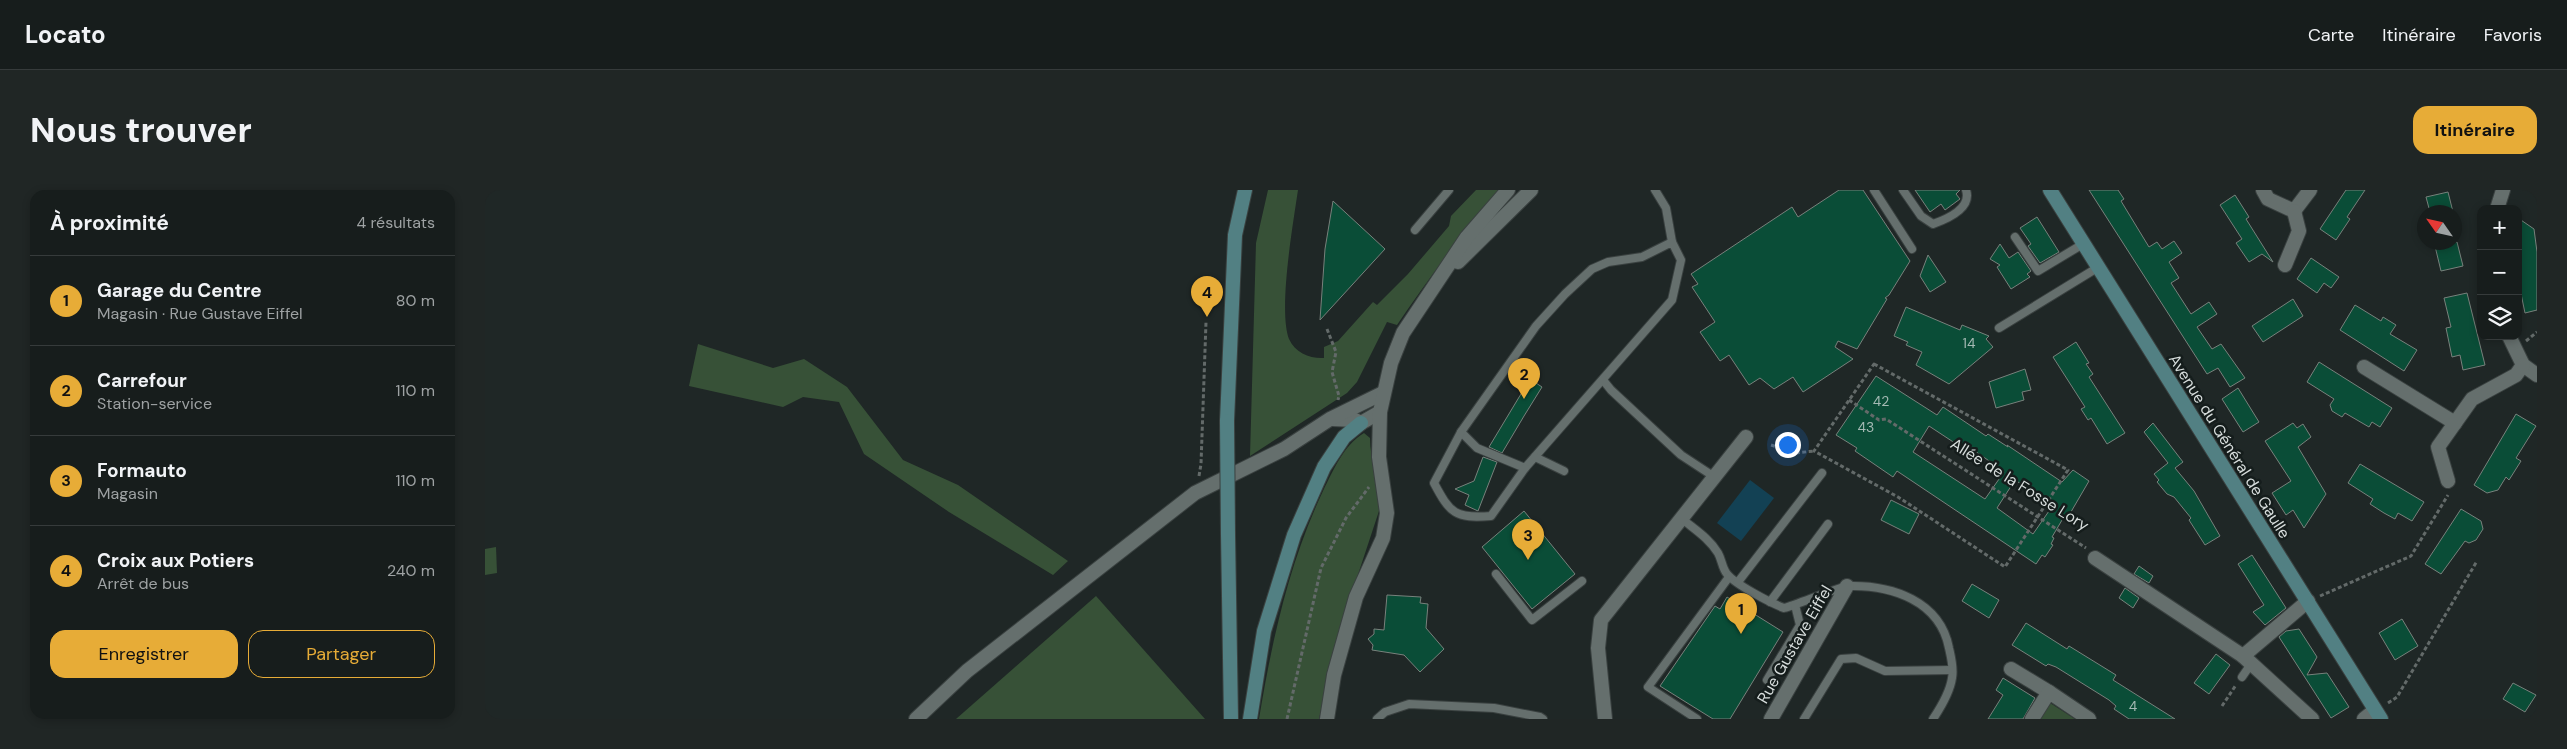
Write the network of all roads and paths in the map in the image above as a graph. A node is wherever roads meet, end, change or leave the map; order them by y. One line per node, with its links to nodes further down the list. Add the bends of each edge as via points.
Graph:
1 (1245, 190): 72 (main road, bridge, via 1235,235 1227,421)
2 (1449, 190): 15 (lane)
3 (1508, 190): 22 (street, via 1467,237)
4 (1531, 190): 22 (street)
5 (1655, 190): 17 (lane, via 1666,208)
6 (1874, 190): 19 (lane)
7 (1903, 190): 8 (lane, via 1921,216 1933,224 1965,205)
8 (1966, 190)
9 (2050, 190): 18 (main road, Avenue du Général de Gaulle)
10 (2263, 190): 14 (street, via 2269,199)
11 (2310, 190): 14 (street)
12 (2503, 190): 13 (street)
13 (2498, 205)
14 (2294, 211): 20 (street, via 2299,231)
15 (1415, 230)
16 (2015, 237): 18 (lane, via 2038,271)
17 (1672, 242): 30 (lane, via 1681,260 1673,300); 37 (lane, via 1642,257 1608,262 1592,269 1536,326)
18 (2083, 244): 21 (main road, Avenue du Général de Gaulle)
19 (1912, 249)
20 (2285, 265)
21 (2097, 268): 24 (lane); 59 (main road, Avenue du Général de Gaulle)
22 (1440, 280): 31 (street, via 1403,333)
23 (1206, 322): 48 (path, via 1201,464)
24 (1999, 328)
25 (1327, 329): 34 (path, via 1336,352 1332,372 1339,396)
26 (2511, 340): 27 (street)
27 (2523, 365): 29 (street); 36 (street, via 2516,375 2472,399)
28 (2363, 367): 36 (street)
29 (2537, 375)
30 (1603, 380): 41 (lane); 45 (lane, via 1681,455)
31 (1383, 393): 33 (street); 34 (street)
32 (1849, 400): 40 (path); 49 (path, Allée de la Fosse Lory, via 1879,420 1886,419); 49 (path, via 1874,364 2068,470)
33 (1380, 412): 35 (street); 75 (street, via 1379,457 1387,514 1383,538 1355,597 1334,676)
34 (1330, 419): 35 (street); 48 (street, via 1284,449)
35 (1361, 423): 73 (main road, via 1344,437 1324,467 1294,535 1264,631)
36 (2455, 423): 47 (street, via 2438,447)
37 (1461, 432): 42 (lane, via 1477,448); 42 (lane, via 1434,483 1446,506 1467,518 1491,516)
38 (1746, 437): 45 (street)
39 (1771, 445): 40 (path, via 1796,453)
40 (1814, 451): 49 (path, via 1898,497 2005,567)
41 (1535, 457): 42 (lane); 43 (lane)
42 (1525, 468)
43 (1564, 471)
44 (1822, 473): 57 (lane)
45 (1713, 476): 50 (street)
46 (1371, 481): 74 (path, via 1346,518 1321,568)
47 (2448, 481): 59 (path, via 2448,494 2411,556)
48 (1195, 493): 71 (street, via 974,665)
49 (2037, 517): 52 (path, Allée de la Fosse Lory, via 2084,545)
50 (1681, 518): 55 (lane, via 1707,538); 78 (street, via 1601,620 1598,648)
51 (1828, 524): 60 (lane)
52 (2095, 558): 62 (street)
53 (2477, 561): 69 (path, via 2397,697)
54 (1497, 574): 56 (lane, via 1532,620)
55 (1729, 577): 57 (lane); 79 (lane, via 1648,687)
56 (1582, 581)
57 (1738, 582): 60 (lane)
58 (1847, 586): 61 (lane); 64 (lane, via 1896,591 1935,614 1947,635); 80 (street, Rue Gustave Eiffel)
59 (2308, 601): 62 (street); 69 (main road, Avenue du Général de Gaulle)
60 (1770, 602): 61 (lane, via 1784,608)
61 (1795, 605): 66 (lane, via 1800,625)
62 (2247, 660): 65 (lane); 84 (street)
63 (2011, 669): 67 (street)
64 (1952, 670): 70 (lane, via 1885,671 1856,658 1841,659); 81 (lane, via 1943,703)
65 (2242, 676): 68 (path)
66 (1767, 680)
67 (2049, 692): 82 (street); 83 (street)
68 (2222, 706)
69 (2373, 716)
70 (1808, 718)
71 (916, 719)
72 (1231, 719)
73 (1250, 719)
74 (1287, 719)
75 (1327, 719)
76 (1377, 719): 77 (lane, via 1385,712 1409,704 1494,708)
77 (1543, 719)
78 (1605, 719)
79 (1697, 719)
80 (1771, 719)
81 (1933, 719)
82 (2032, 719)
83 (2089, 719)
84 (2312, 719)

